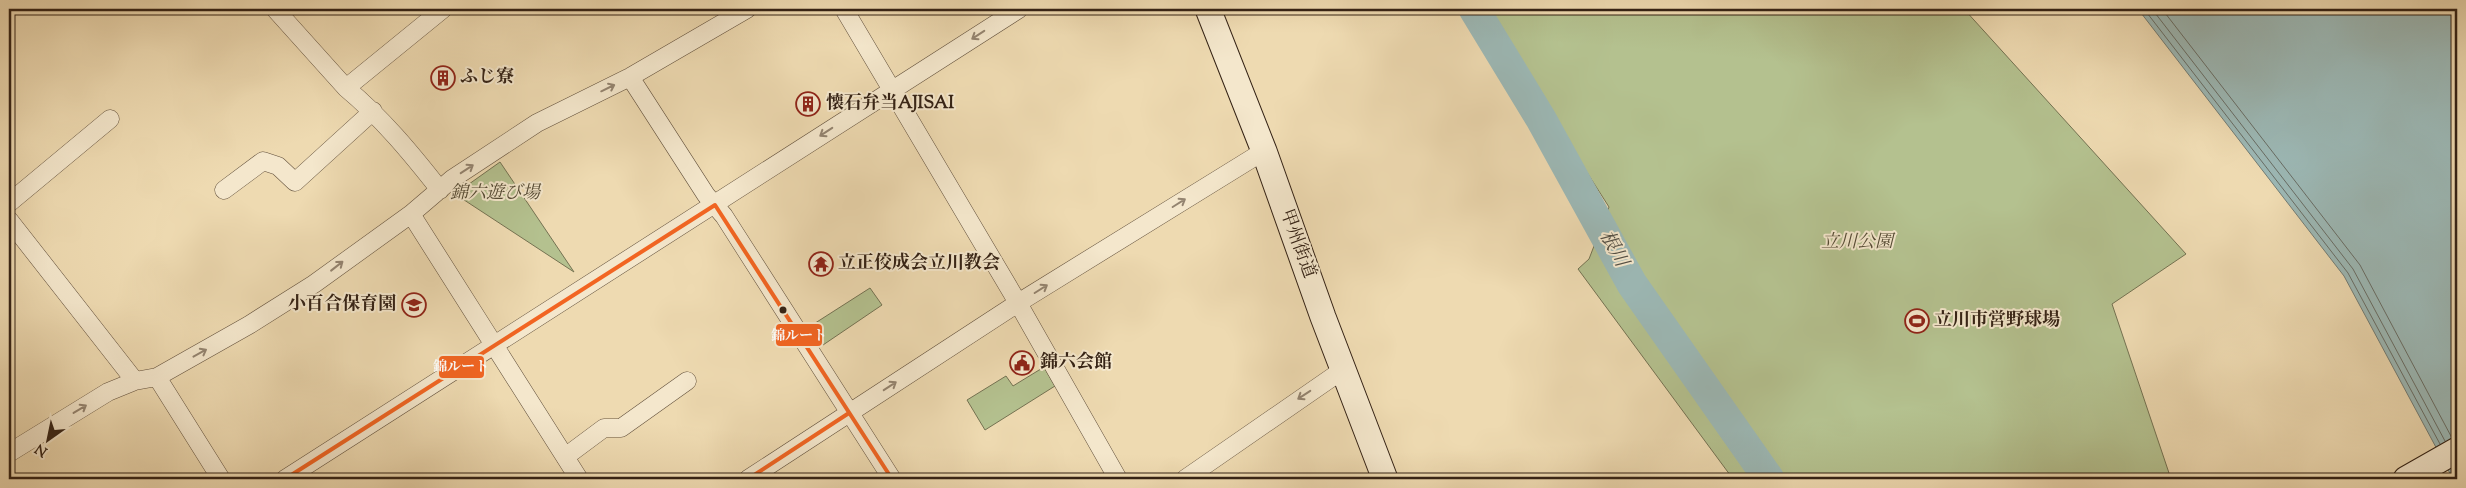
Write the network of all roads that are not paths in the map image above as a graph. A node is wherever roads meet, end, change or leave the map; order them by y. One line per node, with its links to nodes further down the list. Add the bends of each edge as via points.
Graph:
1 (275, 9): 8 (street)
2 (443, 9): 8 (street)
3 (746, 9): 7 (street)
4 (844, 9): 9 (street)
5 (1019, 9): 9 (street, one-way to 9)
6 (1208, 9): 12 (main road, 甲州街道)
7 (630, 77): 14 (street, one-way to 7, via 537,123); 16 (street)
8 (346, 88): 10 (street)
9 (891, 90): 16 (street, one-way to 16); 19 (street)
10 (373, 111): 13 (street, via 295,182 278,166 263,161); 14 (street)
11 (110, 119): 15 (street)
12 (1264, 151): 19 (street, one-way to 12); 21 (main road, 甲州街道)
13 (224, 190)
14 (440, 190): 17 (street)
15 (9, 203)
16 (714, 205): 20 (street); 25 (street)
17 (411, 214): 20 (street); 22 (street, one-way to 17, via 314,284)
18 (9, 220): 24 (street)
19 (1018, 303): 25 (street, one-way to 19); 34 (street)
20 (494, 347): 28 (street); 30 (street)
21 (1344, 369): 35 (street, one-way to 35); 36 (main road, 甲州街道)
22 (158, 377): 24 (street); 29 (street)
23 (687, 380): 28 (street, via 621,428 604,428)
24 (135, 381): 27 (street, one-way to 24, via 108,392)
25 (849, 413): 32 (street); 33 (street)
26 (2457, 450): 37 (main road)
27 (9, 453)
28 (565, 457): 31 (street)
29 (221, 479)
30 (285, 479)
31 (579, 479)
32 (748, 479)
33 (892, 479)
34 (1118, 479)
35 (1185, 479)
36 (1386, 479)
37 (2406, 479)

